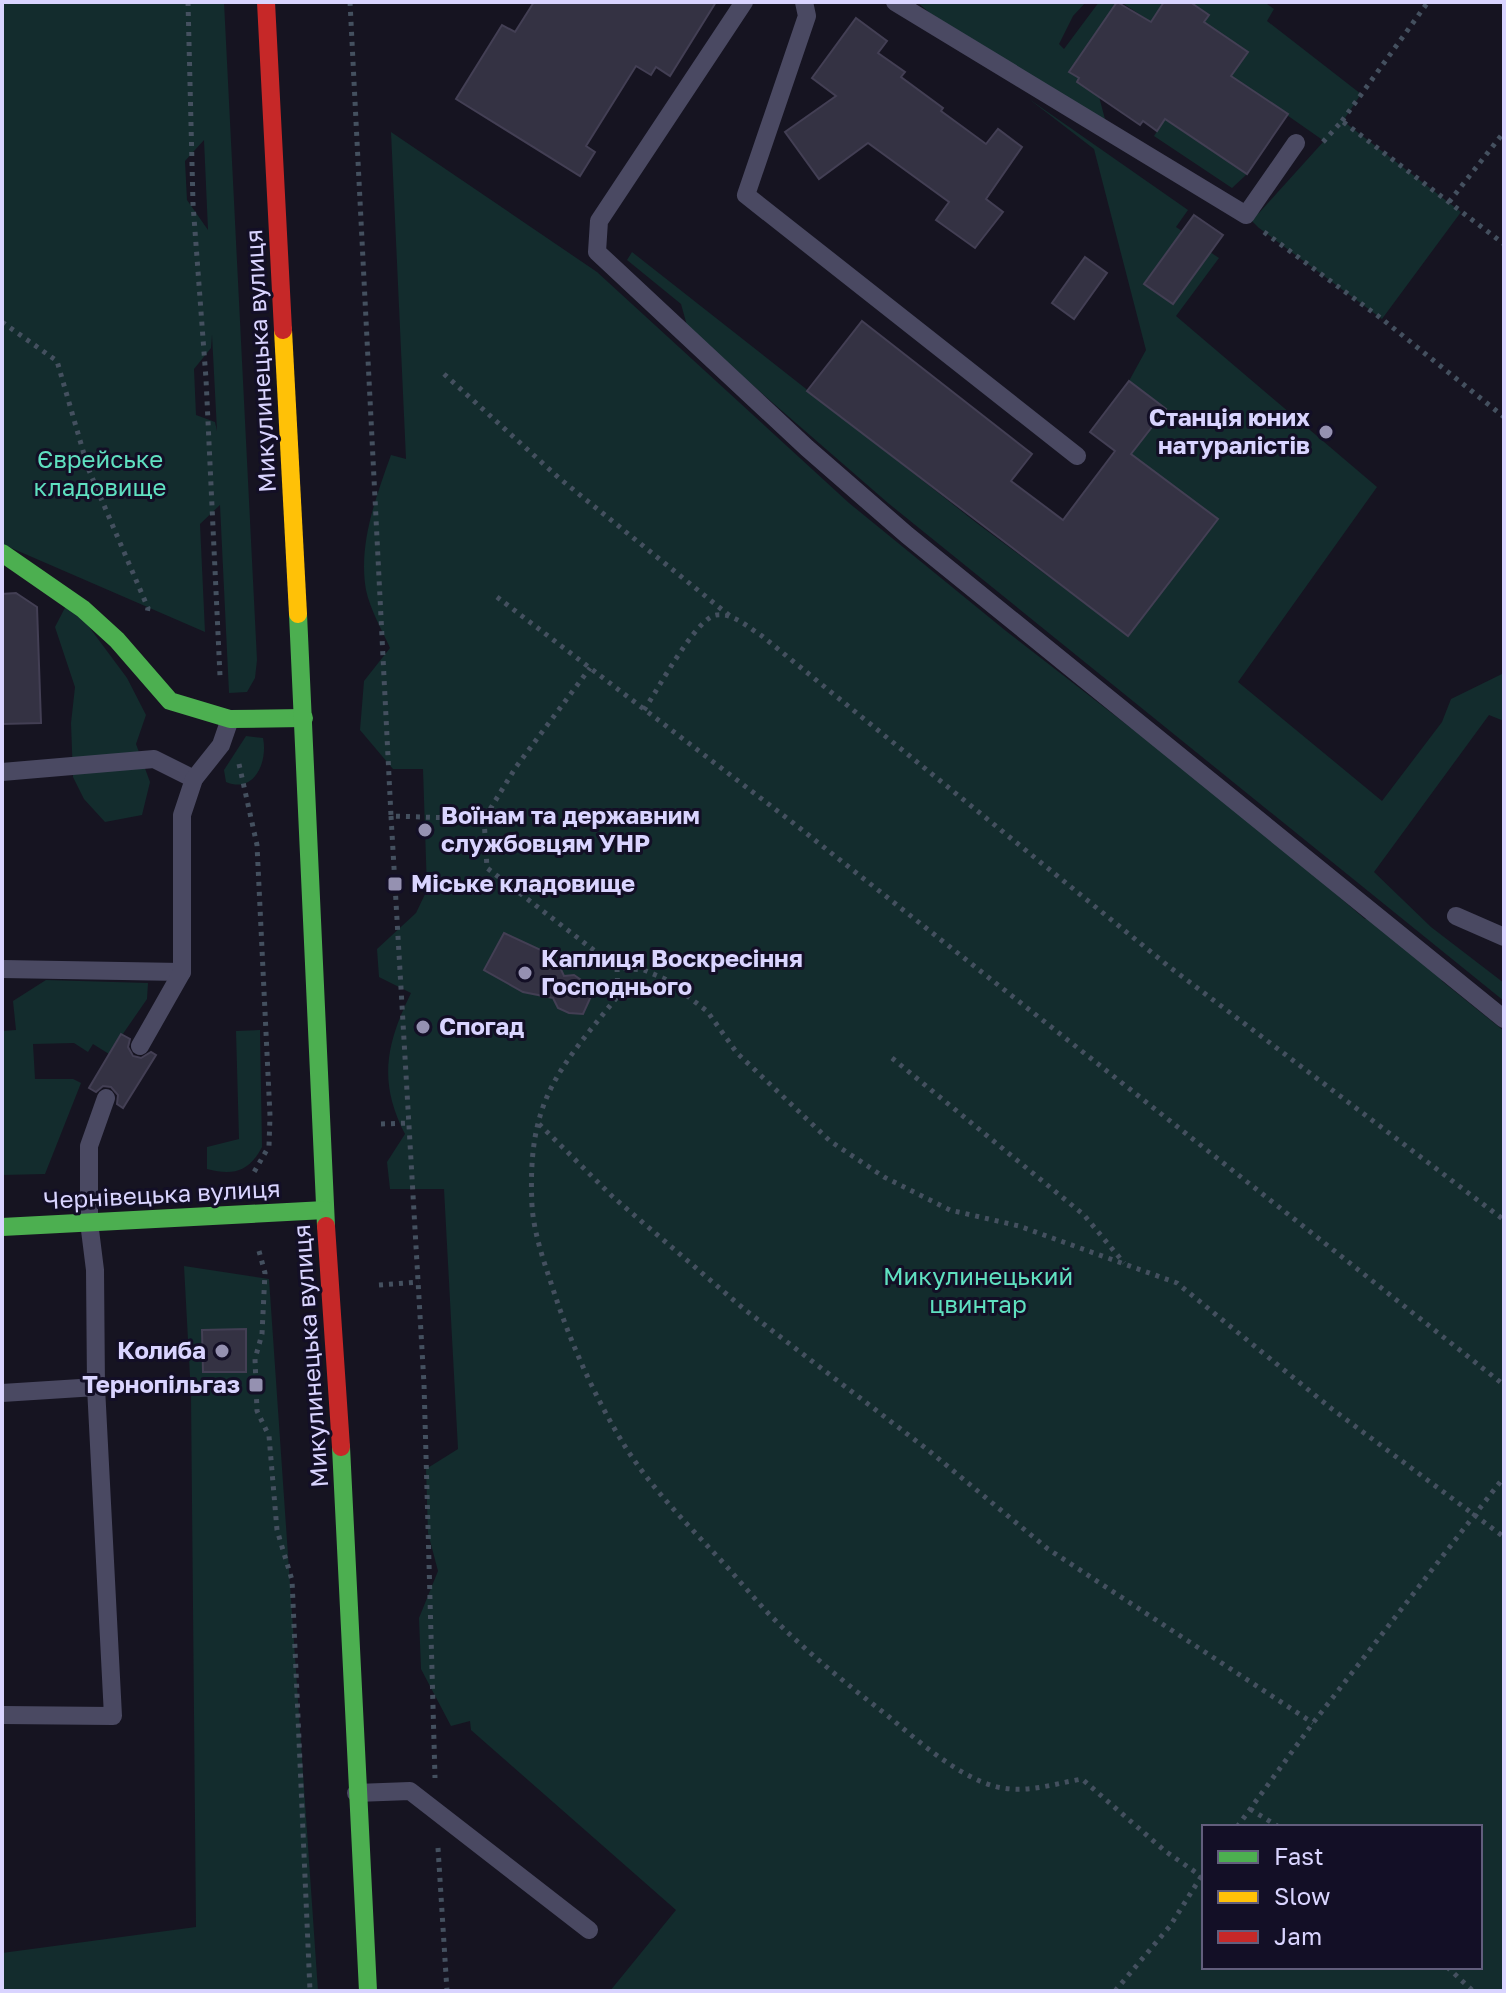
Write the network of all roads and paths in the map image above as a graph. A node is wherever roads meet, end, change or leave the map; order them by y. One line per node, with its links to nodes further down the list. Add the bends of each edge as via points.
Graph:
1 (188, 2): 26 (path, via 193,204 220,686)
2 (266, 2): 25 (main road, Микулинецька вулиця)
3 (350, 2): 29 (path)
4 (744, 2): 36 (lane, via 599,221 597,252 907,535)
5 (804, 2): 18 (lane, via 807,16 746,195)
6 (895, 2): 13 (lane)
7 (1428, 2): 8 (path)
8 (1342, 121): 11 (path); 12 (path)
9 (1504, 132): 12 (path)
10 (1296, 143): 13 (lane)
11 (1315, 152)
12 (1449, 202): 14 (path)
13 (1246, 215): 17 (path)
14 (1504, 244)
15 (2, 322): 22 (path, via 57,361 88,468 148,608)
16 (444, 374): 21 (path, via 559,478)
17 (1504, 417)
18 (1077, 456)
19 (2, 553): 26 (main road, via 83,609 170,701)
20 (497, 597): 23 (path)
21 (732, 617): 24 (path, via 716,615 701,624); 47 (path, via 1167,965)
22 (146, 623)
23 (590, 668): 24 (path); 30 (path)
24 (644, 710): 55 (path)
25 (304, 718): 26 (main road); 45 (main road, Микулинецька вулиця)
26 (230, 719): 28 (lane, via 221,745); 44 (path, via 257,845)
27 (2, 772): 28 (lane, via 154,759)
28 (194, 779): 35 (lane, via 180,842)
29 (391, 816): 30 (path); 40 (path)
30 (484, 819): 33 (path, via 487,868)
31 (1456, 916): 32 (lane)
32 (1504, 937)
33 (617, 968): 42 (path, via 618,996 552,1082); 50 (path, via 644,970 665,979 707,1011 737,1053 830,1141 884,1177 950,1210 1019,1226)
34 (2, 969): 35 (lane)
35 (182, 972): 37 (lane)
36 (1504, 1019)
37 (140, 1046)
38 (892, 1058): 50 (path, via 1084,1215)
39 (106, 1098): 48 (lane, via 89,1146)
40 (410, 1123): 41 (path); 51 (path)
41 (381, 1124)
42 (538, 1124): 62 (path, via 613,1197 744,1309 1048,1549); 68 (path, via 532,1209 563,1323 626,1448 670,1506 770,1615 945,1761 983,1782 1015,1791 1082,1779 1165,1851)
43 (281, 1128): 44 (path)
44 (270, 1129): 46 (path, via 269,1146 253,1172)
45 (325, 1210): 46 (main road, Чернівецька вулиця); 63 (main road, Микулинецька вулиця, via 346,1515)
46 (256, 1214): 48 (main road, Чернівецька вулиця); 54 (path)
47 (1504, 1220)
48 (89, 1222): 49 (main road, Чернівецька вулиця); 56 (lane)
49 (2, 1227)
50 (1124, 1263): 59 (path, via 1177,1283 1437,1490)
51 (419, 1282): 52 (path); 65 (path)
52 (379, 1285)
53 (275, 1292): 54 (path)
54 (263, 1293): 71 (path, via 255,1359 257,1411 269,1436 277,1530 292,1580)
55 (1504, 1385)
56 (96, 1387): 57 (lane); 61 (lane, via 113,1716)
57 (2, 1393)
58 (1504, 1477): 59 (path)
59 (1474, 1512): 60 (path); 62 (path)
60 (1504, 1537)
61 (2, 1715)
62 (1313, 1723): 64 (path)
63 (356, 1793): 65 (lane, via 410,1791); 72 (main road, Микулинецька вулиця)
64 (1250, 1809): 66 (path); 67 (path)
65 (436, 1813): 69 (lane); 73 (path)
66 (1238, 1825)
67 (1276, 1825)
68 (1202, 1874): 74 (path, via 1170,1926)
69 (589, 1930)
70 (1449, 1969): 75 (path)
71 (310, 1991)
72 (368, 1991)
73 (447, 1991)
74 (1115, 1991)
75 (1473, 1991)

